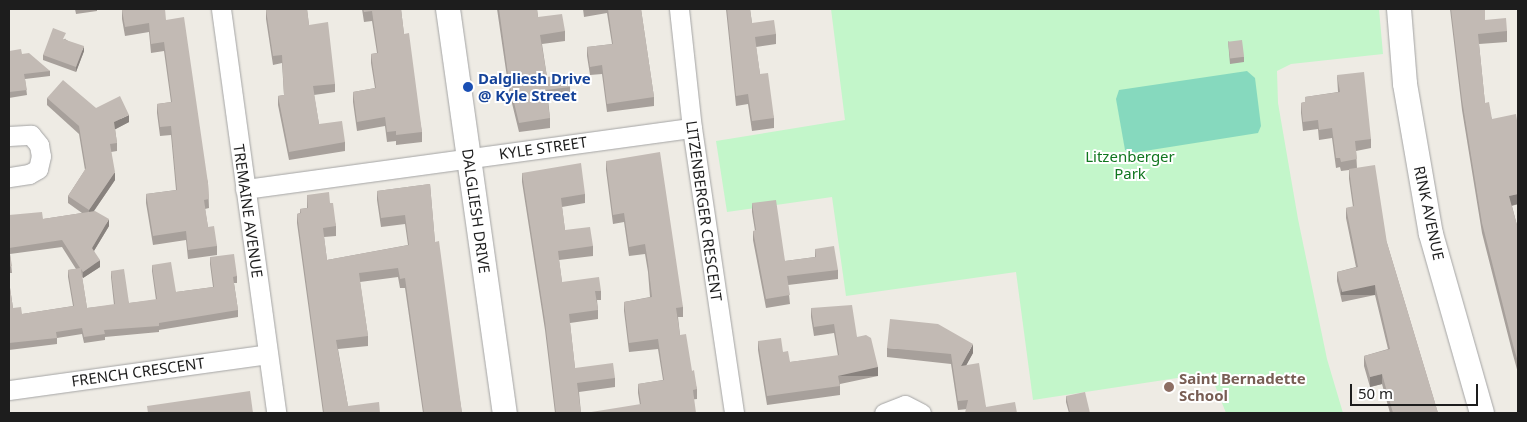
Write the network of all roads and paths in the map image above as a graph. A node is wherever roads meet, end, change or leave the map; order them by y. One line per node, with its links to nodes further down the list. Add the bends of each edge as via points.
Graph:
1 (221, 9): 9 (street, TREMAINE AVENUE)
2 (448, 9): 7 (street, DALGLIESH DRIVE)
3 (679, 9): 5 (street, LITZENBERGER CRESCENT)
4 (1399, 9): 17 (street, RINK AVENUE, via 1405,84 1431,234)
5 (692, 128): 7 (street, KYLE STREET); 14 (street, LITZENBERGER CRESCENT)
6 (9, 136): 8 (street, via 31,135 39,145 41,156 38,169)
7 (469, 158): 9 (street, KYLE STREET); 13 (street, DALGLIESH DRIVE)
8 (9, 177)
9 (246, 189): 10 (street, TREMAINE AVENUE)
10 (268, 354): 11 (street, FRENCH CRESCENT); 12 (street, TREMAINE AVENUE)
11 (9, 390)
12 (276, 413)
13 (505, 413)
14 (734, 413)
15 (884, 413): 16 (street, via 905,405)
16 (921, 413)
17 (1482, 413)

